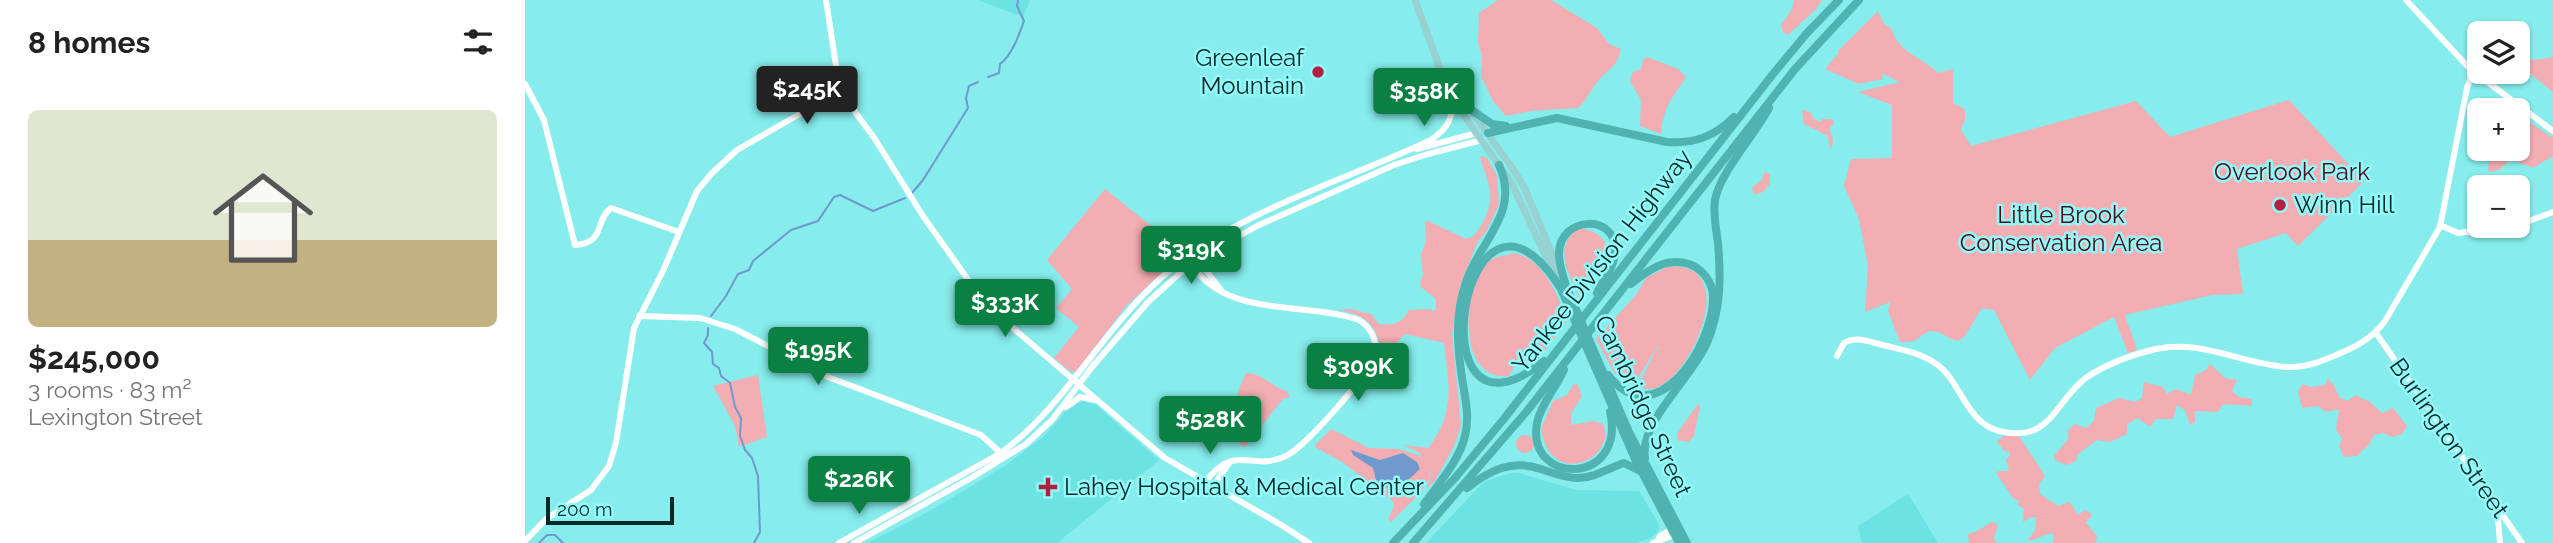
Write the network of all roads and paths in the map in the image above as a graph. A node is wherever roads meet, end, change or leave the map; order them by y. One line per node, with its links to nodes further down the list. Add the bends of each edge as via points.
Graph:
1 (826, 0): 12 (street)
2 (1415, 0): 6 (main road, Cambridge Street)
3 (1839, 0): 9 (highway, Yankee Division Highway)
4 (1859, 0): 13 (highway, Yankee Division Highway)
5 (2406, 0): 7 (street)
6 (1440, 66): 14 (main road, Cambridge Street); 15 (main road, Cambridge Street)
7 (2467, 66)
8 (525, 84): 24 (street, via 544,120 575,244 586,244 596,236 611,208)
9 (1765, 84): 16 (highway, via 1720,130 1694,141 1667,142 1563,118); 30 (highway, Yankee Division Highway)
10 (2468, 84): 23 (street)
11 (2489, 84): 17 (street)
12 (835, 85): 24 (street, via 821,103 719,165 697,191); 37 (street, via 981,300)
13 (1781, 87): 29 (highway, Yankee Division Highway); 43 (highway, via 1716,195 1720,279 1716,316 1697,361 1649,428)
14 (1452, 96): 18 (main road, Cambridge Street); 19 (street, via 1451,116 1444,130)
15 (1471, 109): 16 (highway, via 1497,126); 18 (main road, Cambridge Street)
16 (1534, 122): 18 (highway)
17 (2553, 131)
18 (1482, 135): 19 (street); 20 (main road, Cambridge Street); 27 (street, via 1394,166 1249,230); 28 (main road, Cambridge Street, via 1525,189)
19 (1395, 155): 26 (street, via 1272,207)
20 (1499, 165): 28 (main road, Cambridge Street); 48 (highway, via 1506,186 1505,204 1469,274 1458,314 1465,436 1458,456)
21 (2553, 212): 22 (street)
22 (2530, 220)
23 (2440, 225): 25 (street); 32 (street)
24 (679, 232): 31 (street)
25 (2467, 232)
26 (1191, 254): 27 (street); 37 (street, via 1135,304)
27 (1195, 262): 37 (street, via 1140,310); 42 (street, via 1209,285 1227,295 1356,318 1369,329 1375,348 1364,375 1297,450 1271,461)
28 (1563, 287): 30 (highway, via 1559,258 1563,239 1579,224 1601,226 1612,238 1615,253); 33 (highway, via 1532,254 1516,247 1500,249 1480,264 1464,321 1467,359 1477,374 1491,381 1520,378); 36 (highway, Cambridge Street); 38 (highway, Cambridge Street)
29 (1621, 293): 34 (highway, Yankee Division Highway); 36 (highway, via 1652,268 1680,262 1699,270 1709,281 1713,295 1710,317 1684,370 1663,391 1647,396 1626,392)
30 (1592, 305): 33 (highway, Yankee Division Highway)
31 (639, 316): 41 (street, via 699,318 735,328 828,377 981,435); 50 (street, via 630,342 609,466 591,490 546,519)
32 (2376, 333): 35 (street, via 2335,356 2301,366 2191,347 2151,350 2088,377 2049,422 2021,433 1999,431 1984,422 1944,371 1926,358 1858,339 1844,343); 47 (street, Burlington Street)
33 (1557, 350): 48 (highway, Yankee Division Highway, via 1455,478)
34 (1571, 356): 38 (highway, via 1537,423 1539,445 1550,461 1577,470 1603,456 1612,431); 46 (highway, Yankee Division Highway)
35 (1837, 356)
36 (1599, 362): 43 (highway, Cambridge Street)
37 (1077, 381): 39 (street); 40 (street); 41 (street)
38 (1606, 395): 43 (highway, Cambridge Street)
39 (1101, 402): 40 (street, via 1080,397); 44 (street, via 1165,457)
40 (1059, 412): 41 (street, via 1042,431)
41 (1003, 455): 52 (street); 53 (street)
42 (1233, 460): 44 (street, via 1220,465); 45 (street)
43 (1645, 471): 46 (highway, via 1624,463 1591,477 1576,478 1508,465 1486,473); 49 (highway, Cambridge Street)
44 (1205, 482): 45 (street)
45 (1213, 487): 54 (street)
46 (1454, 498): 56 (highway, Yankee Division Highway)
47 (2497, 507): 58 (street); 59 (street, Burlington Street)
48 (1405, 530): 55 (highway, Yankee Division Highway)
49 (1677, 533): 51 (street); 57 (highway, Cambridge Street)
50 (525, 541)
51 (1655, 542)
52 (839, 543)
53 (855, 543)
54 (1309, 543)
55 (1393, 543)
56 (1413, 543)
57 (1687, 543)
58 (2500, 543)
59 (2522, 543)

